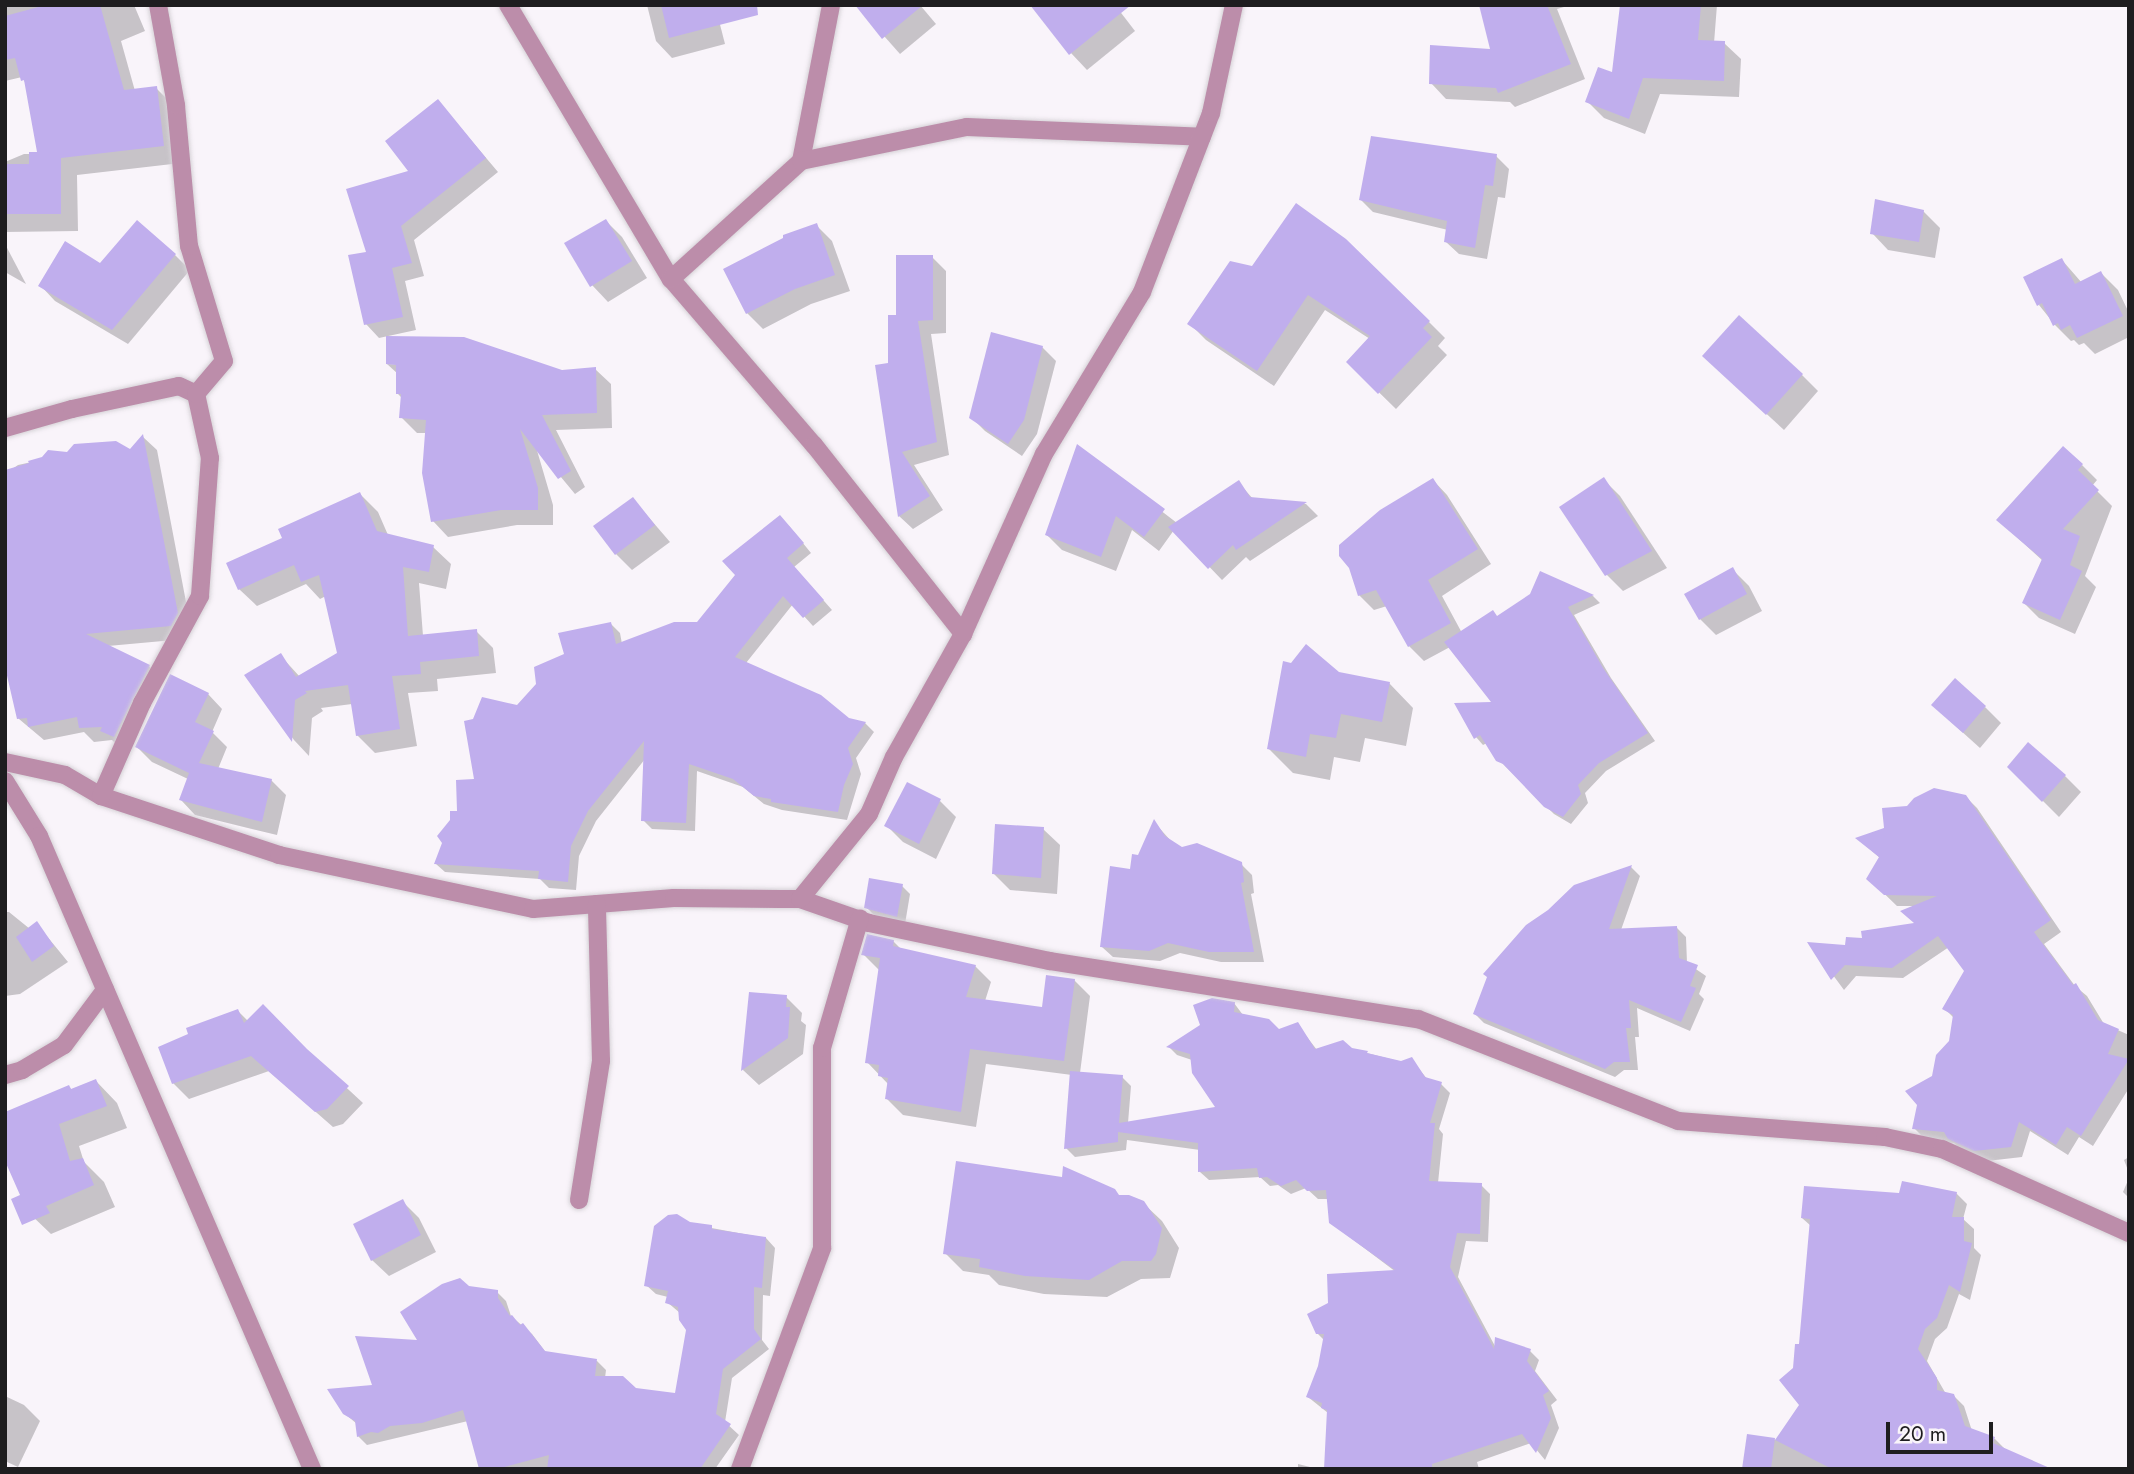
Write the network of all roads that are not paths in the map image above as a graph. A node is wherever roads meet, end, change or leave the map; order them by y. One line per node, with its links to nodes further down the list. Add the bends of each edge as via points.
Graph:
1 (159, 5): 8 (street, via 176,105 189,246 225,361)
2 (508, 5): 7 (street)
3 (831, 5): 6 (street)
4 (1234, 5): 5 (street)
5 (1202, 136): 6 (street, via 967,127); 10 (street, via 1142,292 1044,454)
6 (801, 162): 7 (street)
7 (671, 279): 10 (street, via 814,445)
8 (196, 394): 9 (street, via 178,386); 13 (street, via 210,458 200,596 142,703)
9 (5, 428)
10 (963, 635): 14 (street, via 894,757 869,814)
11 (5, 762): 13 (street, via 65,775)
12 (5, 781): 17 (street, via 39,836)
13 (101, 796): 15 (street, via 279,855 533,909)
14 (800, 899): 15 (street, via 674,898); 16 (street)
15 (597, 904): 19 (street, via 601,1060)
16 (860, 918): 20 (street, via 1050,961 1418,1018 1678,1121 1885,1137 1942,1149); 22 (street, via 822,1048 822,1248)
17 (105, 990): 18 (street, via 64,1045); 21 (street)
18 (5, 1075)
19 (579, 1200)
20 (2129, 1233)
21 (312, 1469)
22 (740, 1469)

